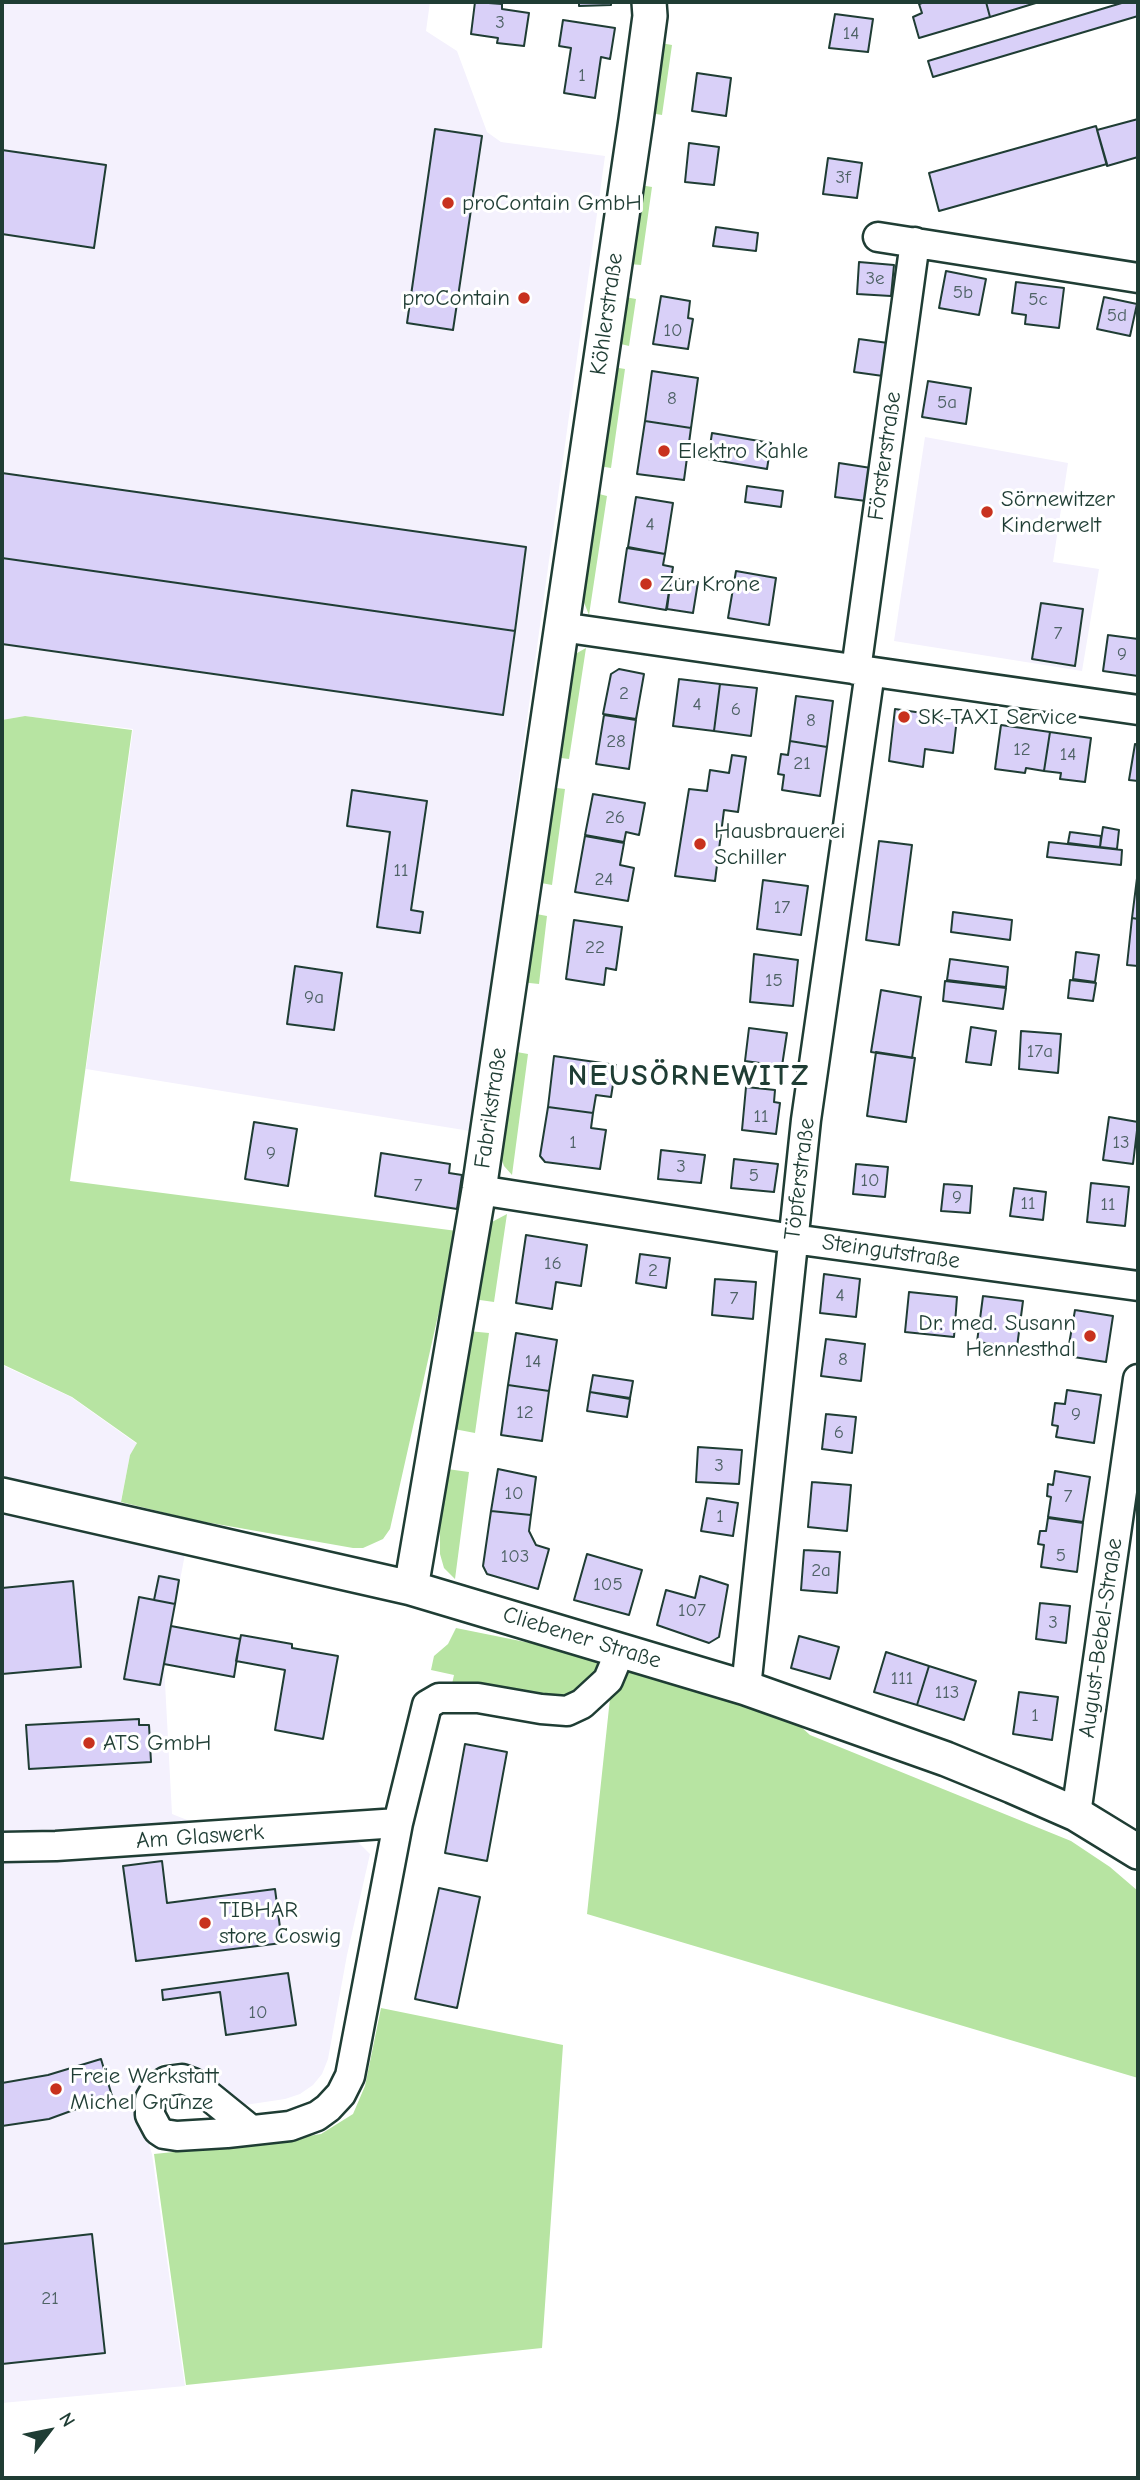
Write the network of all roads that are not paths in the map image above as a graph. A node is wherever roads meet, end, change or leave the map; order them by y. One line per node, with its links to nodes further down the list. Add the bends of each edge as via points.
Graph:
1 (649, 2): 5 (street, Köhlerstraße, via 636,120)
2 (877, 237): 3 (street)
3 (915, 242): 4 (street); 6 (street, Försterstraße)
4 (1138, 278)
5 (561, 627): 6 (street); 8 (street, Fabrikstraße)
6 (863, 671): 7 (street); 9 (street, Töpferstraße)
7 (1138, 710)
8 (479, 1190): 9 (street, Steingutstraße); 14 (street, Fabrikstraße)
9 (793, 1239): 10 (street, Steingutstraße); 16 (street, Töpferstraße)
10 (1138, 1286)
11 (1138, 1379): 13 (street, August-Bebel-Straße)
12 (2, 1495): 14 (street, Cliebener Straße)
13 (1127, 1541): 17 (street, August-Bebel-Straße)
14 (411, 1588): 15 (street, Cliebener Straße)
15 (621, 1649): 16 (street, Cliebener Straße); 18 (street, via 608,1680 568,1711 478,1698 439,1698 427,1705)
16 (746, 1688): 17 (street, Cliebener Straße, via 946,1759)
17 (1076, 1814): 20 (street, Cliebener Straße)
18 (398, 1823): 19 (street, Am Glaswerk); 21 (street, via 350,2076 341,2094 317,2116 290,2126)
19 (2, 1847)
20 (1138, 1852)
21 (251, 2130)

